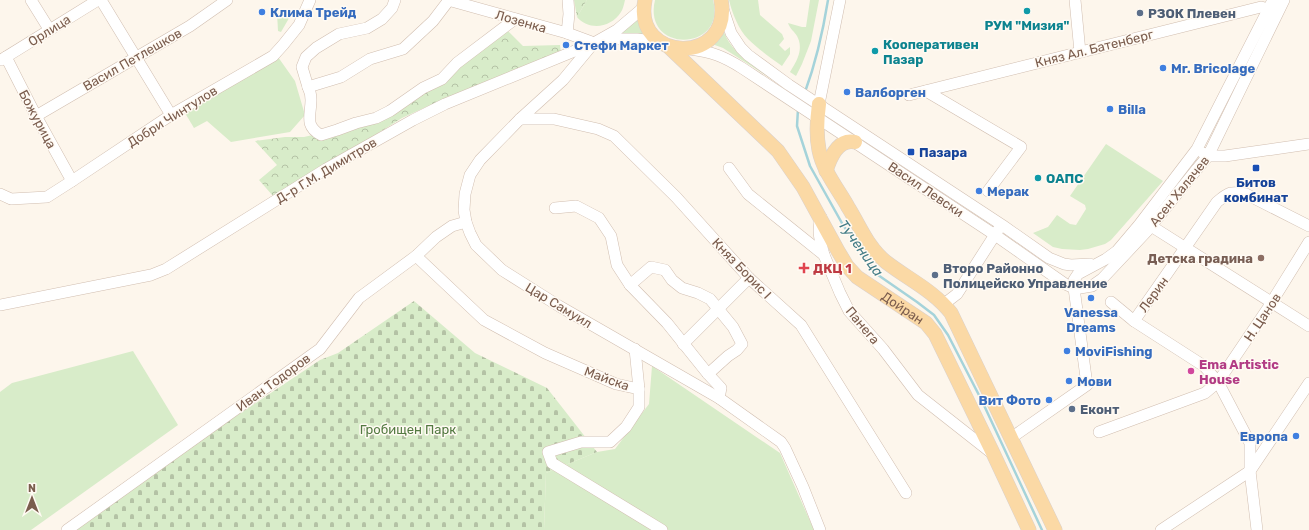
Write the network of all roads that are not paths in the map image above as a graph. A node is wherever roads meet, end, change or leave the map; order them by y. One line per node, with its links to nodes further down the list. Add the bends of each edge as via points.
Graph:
1 (30, 0): 15 (street)
2 (99, 0): 15 (street, Орлица); 21 (street)
3 (227, 0): 21 (street, Васил Петлешков, via 190,26)
4 (310, 0): 27 (street, Добри Чинтулов, via 299,25 273,56)
5 (395, 0): 23 (street, via 392,8 382,19 367,28 339,34 306,57 302,67)
6 (449, 0): 14 (street, Лозенка); 23 (street, via 433,21 403,49 370,59 341,77)
7 (568, 0): 16 (street)
8 (840, 0): 26 (street)
9 (1075, 0): 20 (street)
10 (1284, 0): 13 (street, Асен Халачев)
11 (644, 4): 17 (street, Д-р Г.М. Димитров, via 617,30); 18 (main road, Дойран, via 647,27)
12 (722, 5): 19 (main road, via 717,30 710,39); 26 (street, Васил Левски, via 731,33 741,48)
13 (1273, 7): 20 (street, Княз Ал. Батенберг, via 1261,7); 32 (street, Асен Халачев); 33 (street, Асен Халачев)
14 (515, 19): 16 (street, Лозенка); 23 (street, via 457,63 442,79 376,118 321,135 315,132 309,123 311,98)
15 (49, 30): 22 (street, Орлица)
16 (567, 33): 17 (street, Лозенка)
17 (594, 43): 18 (street, via 615,39 637,39); 29 (street, Цар Самуил, via 563,80); 57 (street, Д-р Г.М. Димитров, via 445,104 413,120 326,169 151,275)
18 (665, 44): 19 (main road); 40 (main road, Дойран, via 778,151 804,187)
19 (690, 49): 26 (street, Васил Левски, via 707,51 726,58 802,107)
20 (1080, 52): 24 (street, Княз Ал. Батенберг)
21 (136, 57): 27 (street); 28 (street, Васил Петлешков)
22 (3, 58): 28 (street, Божурица)
23 (308, 86)
24 (926, 91): 25 (street, Княз Ал. Батенберг); 37 (street, via 1021,147)
25 (909, 95)
26 (815, 106): 30 (street, Васил Левски); 35 (main road, Дойран, via 819,150); 42 (street, Васил Левски)
27 (171, 115): 36 (street, Добри Чинтулов)
28 (36, 116): 36 (street, Божурица)
29 (520, 119): 41 (street, Цар Самуил, via 480,160 470,175 465,194); 51 (street, Княз Борис I, via 554,119 598,128 614,136 676,197)
30 (855, 142): 35 (main road, via 847,142 837,149 829,160); 45 (street, Васил Левски)
31 (1309, 144): 33 (street, via 1225,156)
32 (1197, 150): 33 (street); 50 (street, Асен Халачев, via 1117,251)
33 (1208, 156): 43 (street, Асен Халачев)
34 (729, 168): 48 (street, Панега, via 748,194)
35 (826, 171): 56 (main road, Дойран, via 878,255)
36 (72, 181): 38 (street, Добри Чинтулов, via 47,196 11,199)
37 (988, 191)
38 (0, 194)
39 (555, 208): 52 (street, via 576,206 599,218 611,236 618,265)
40 (821, 217): 48 (street, via 818,235); 70 (main road, Дойран, via 838,251 857,277 926,323 935,334)
41 (466, 222): 49 (street, Иван Тодоров, via 452,226); 62 (street, Цар Самуил, via 476,245 502,270)
42 (1002, 225): 45 (street); 50 (street, Васил Левски, via 1049,258 1064,264 1080,266)
43 (1151, 226): 47 (street); 53 (street, Асен Халачев, via 1102,279 1092,286)
44 (1309, 226): 47 (street, Лерин, via 1246,194 1228,193 1217,202)
45 (995, 235): 53 (street, Васил Левски, via 1064,284); 56 (street, via 957,294)
46 (1309, 242): 55 (street, Н. Цанов)
47 (1186, 248): 55 (street); 59 (street, Лерин)
48 (824, 255): 70 (street, Панега, via 849,311 883,349 918,395)
49 (416, 256): 66 (street, Майска, via 484,320 545,353 616,384); 73 (street, Иван Тодоров, via 359,298 320,349)
50 (1100, 261): 53 (street, Асен Халачев, via 1075,277)
51 (750, 278): 58 (street); 72 (street, Княз Борис I, via 801,325)
52 (630, 285): 58 (street, via 651,267 665,270 682,288 710,299); 61 (street, via 667,323)
53 (1074, 288): 69 (street, via 1086,385)
54 (1111, 302): 59 (street)
55 (1271, 303): 60 (street); 64 (street, Н. Цанов)
56 (944, 304): 69 (main road, Дойран, via 951,313)
57 (0, 305)
58 (718, 309): 61 (street); 63 (street, via 733,327 742,344)
59 (1134, 321): 64 (street, via 1204,366)
60 (1309, 326)
61 (683, 344): 63 (street)
62 (635, 349): 66 (street); 67 (street, Цар Самуил)
63 (708, 374): 67 (street, via 721,388)
64 (1218, 382): 68 (street, Н. Цанов, via 1205,394); 71 (street, via 1250,442)
65 (1309, 383): 71 (street)
66 (639, 389): 74 (street, Майска, via 639,407 626,427 610,442 581,442 548,452 552,463)
67 (718, 398): 75 (street, Цар Самуил, via 781,442)
68 (1099, 432)
69 (1011, 438): 77 (main road, Дойран)
70 (994, 455): 76 (main road, Дойран)
71 (1250, 471): 78 (street); 79 (street)
72 (906, 493)
73 (67, 530)
74 (662, 530)
75 (820, 530)
76 (1029, 530)
77 (1055, 530)
78 (1161, 530)
79 (1257, 530)

